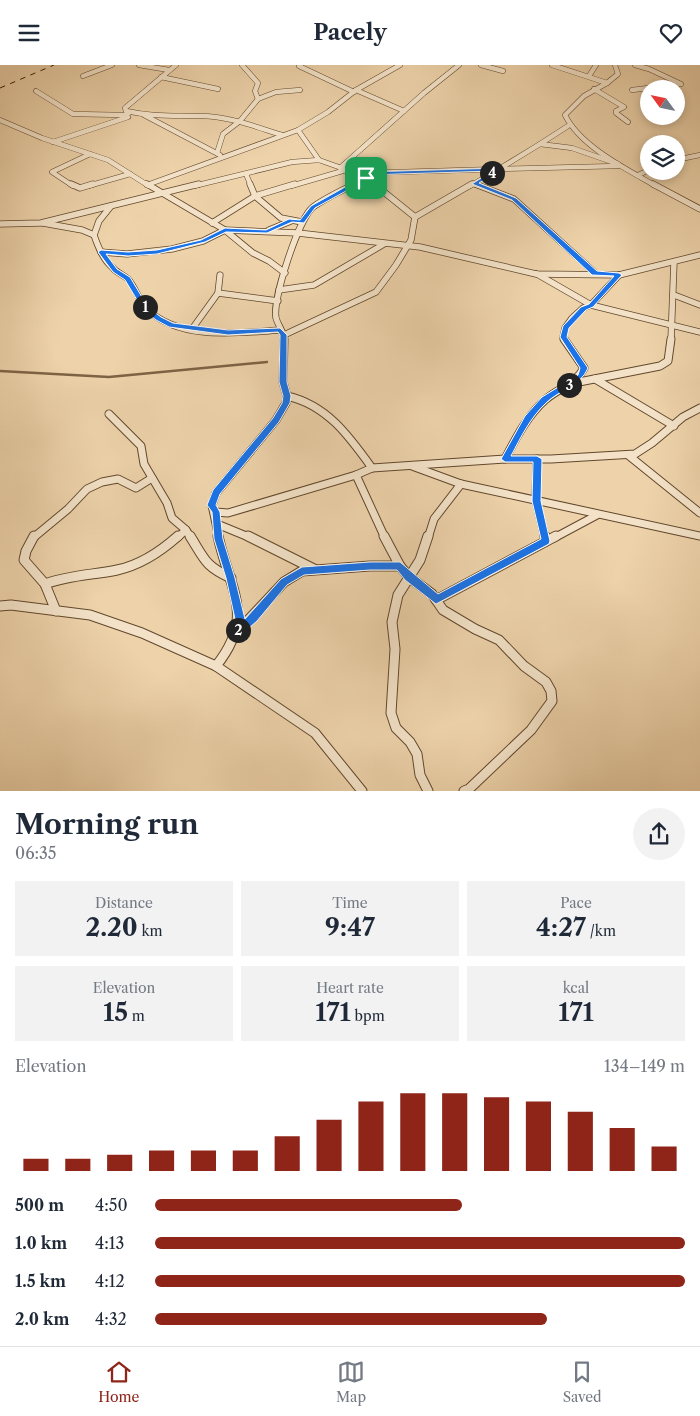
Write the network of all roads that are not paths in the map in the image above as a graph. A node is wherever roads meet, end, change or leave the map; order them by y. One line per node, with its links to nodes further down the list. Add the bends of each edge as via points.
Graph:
1 (112, 65): 15 (street)
2 (139, 65): 13 (street)
3 (176, 65): 13 (street)
4 (242, 65): 25 (street, via 258,83)
5 (400, 65): 24 (street)
6 (459, 65): 26 (street)
7 (481, 65): 14 (street)
8 (552, 65): 16 (street)
9 (596, 65): 16 (street)
10 (615, 65): 18 (street, via 618,74)
11 (635, 65): 22 (street, via 681,84)
12 (299, 66): 24 (street)
13 (169, 71): 17 (street)
14 (503, 71)
15 (83, 76)
16 (589, 76): 18 (street)
17 (161, 77): 19 (street); 27 (street, via 125,108)
18 (608, 83): 21 (street)
19 (218, 89)
20 (300, 89): 25 (street, via 276,92)
21 (594, 89): 32 (street, via 624,107 616,113); 33 (street, via 565,115)
22 (632, 90)
23 (36, 91): 27 (street, via 74,114)
24 (355, 91): 26 (street); 34 (street)
25 (258, 99): 31 (street)
26 (404, 111): 45 (street)
27 (129, 113): 28 (street)
28 (138, 114): 29 (street); 36 (street)
29 (143, 115): 31 (street, via 203,116); 38 (street)
30 (0, 120): 36 (street)
31 (240, 121): 35 (street); 38 (street, via 223,134)
32 (628, 122)
33 (568, 126): 37 (street); 44 (street)
34 (298, 130): 35 (street); 43 (street)
35 (282, 135): 41 (street)
36 (53, 142): 39 (street)
37 (540, 144): 44 (street, via 572,148); 46 (street)
38 (217, 153): 41 (street)
39 (90, 154): 48 (street, via 108,160); 48 (street, via 52,173 72,186 80,187)
40 (700, 155): 42 (street)
41 (223, 157): 53 (street)
42 (685, 158)
43 (320, 160): 45 (street); 49 (street, via 292,162)
44 (619, 165): 46 (street); 51 (street)
45 (340, 168): 47 (street)
46 (499, 169): 50 (street); 52 (street)
47 (347, 170): 50 (street); 55 (street)
48 (130, 174): 53 (street)
49 (246, 174): 54 (street); 55 (street)
50 (365, 175): 58 (street); 61 (street, via 313,207)
51 (638, 175): 57 (street)
52 (474, 184): 58 (street); 79 (street, via 514,199)
53 (147, 185): 54 (street)
54 (162, 194): 56 (street); 63 (street)
55 (255, 196): 59 (street); 63 (street)
56 (111, 206): 62 (street); 70 (street, via 99,221)
57 (700, 209)
58 (416, 217): 72 (street, via 411,240)
59 (280, 218): 60 (street); 65 (street)
60 (292, 220): 61 (street); 65 (street)
61 (302, 222): 69 (street)
62 (41, 223): 64 (street); 70 (street)
63 (212, 223): 66 (street)
64 (0, 224)
65 (283, 225): 67 (street); 68 (street)
66 (225, 230): 67 (street); 74 (street, via 203,241 172,249); 78 (street)
67 (267, 231): 68 (street)
68 (288, 233): 69 (street)
69 (298, 233): 71 (street); 78 (street)
70 (94, 235): 73 (street)
71 (385, 244): 72 (street); 83 (street, via 314,285)
72 (406, 247): 80 (street); 92 (street, via 376,292)
73 (101, 252): 74 (street); 77 (street)
74 (128, 254): 77 (street)
75 (700, 255): 76 (street)
76 (674, 262): 82 (street); 85 (street)
77 (108, 263): 90 (street, via 128,278 151,313 171,325)
78 (284, 273): 83 (street)
79 (595, 273): 80 (street); 82 (street)
80 (536, 274): 87 (street)
81 (220, 275): 84 (street)
82 (619, 275): 87 (street)
83 (279, 290): 86 (street)
84 (218, 293): 86 (street); 90 (street)
85 (674, 295): 88 (street); 89 (street)
86 (278, 301): 92 (street, via 276,318)
87 (591, 305): 89 (street); 94 (street, via 583,308 566,328 564,337 584,368 581,376)
88 (700, 305)
89 (673, 324): 91 (street); 93 (street, via 668,361 660,366)
90 (192, 329): 92 (street)
91 (700, 332)
92 (282, 333): 95 (street, via 283,382)
93 (596, 379): 94 (street); 98 (street)
94 (571, 384): 100 (street, via 544,399 528,418)
95 (287, 396): 103 (street, via 309,401 333,420); 108 (street, via 276,420 216,493 212,505)
96 (700, 409): 98 (street, via 684,415)
97 (109, 414): 105 (street, via 141,446 144,464)
98 (674, 426): 99 (street, via 647,449)
99 (628, 455): 101 (street); 109 (street)
100 (505, 459): 101 (street); 102 (street)
101 (537, 459): 107 (street)
102 (411, 465): 103 (street); 106 (street)
103 (372, 468): 104 (street)
104 (356, 475): 108 (street, via 228,513); 115 (street)
105 (152, 478): 112 (street, via 172,518); 119 (street, via 136,488 117,478 92,485 59,517 39,531 28,545 24,560)
106 (462, 485): 107 (street); 117 (street, via 434,519 420,561)
107 (536, 501): 110 (street); 114 (street)
108 (216, 512): 111 (street)
109 (700, 513)
110 (597, 515): 113 (street); 114 (street)
111 (217, 524): 116 (street); 118 (street)
112 (186, 530): 118 (street, via 207,564); 119 (street, via 155,555 127,568 64,576)
113 (700, 536)
114 (546, 541): 120 (street)
115 (400, 566): 116 (street); 117 (street)
116 (315, 569): 123 (street, via 302,571 284,582)
117 (409, 577): 120 (street); 126 (street, via 394,609 392,713 396,728 410,742 416,754 420,775)
118 (231, 578): 123 (street, via 240,619)
119 (45, 584): 122 (street)
120 (436, 600): 127 (street, via 444,611 499,641 552,691 552,701 531,730 470,789)
121 (0, 606): 122 (street)
122 (56, 611): 124 (street, via 90,615 142,633)
123 (238, 631): 124 (street)
124 (216, 666): 125 (street, via 315,733)
125 (362, 791)
126 (428, 791)
127 (464, 791)

